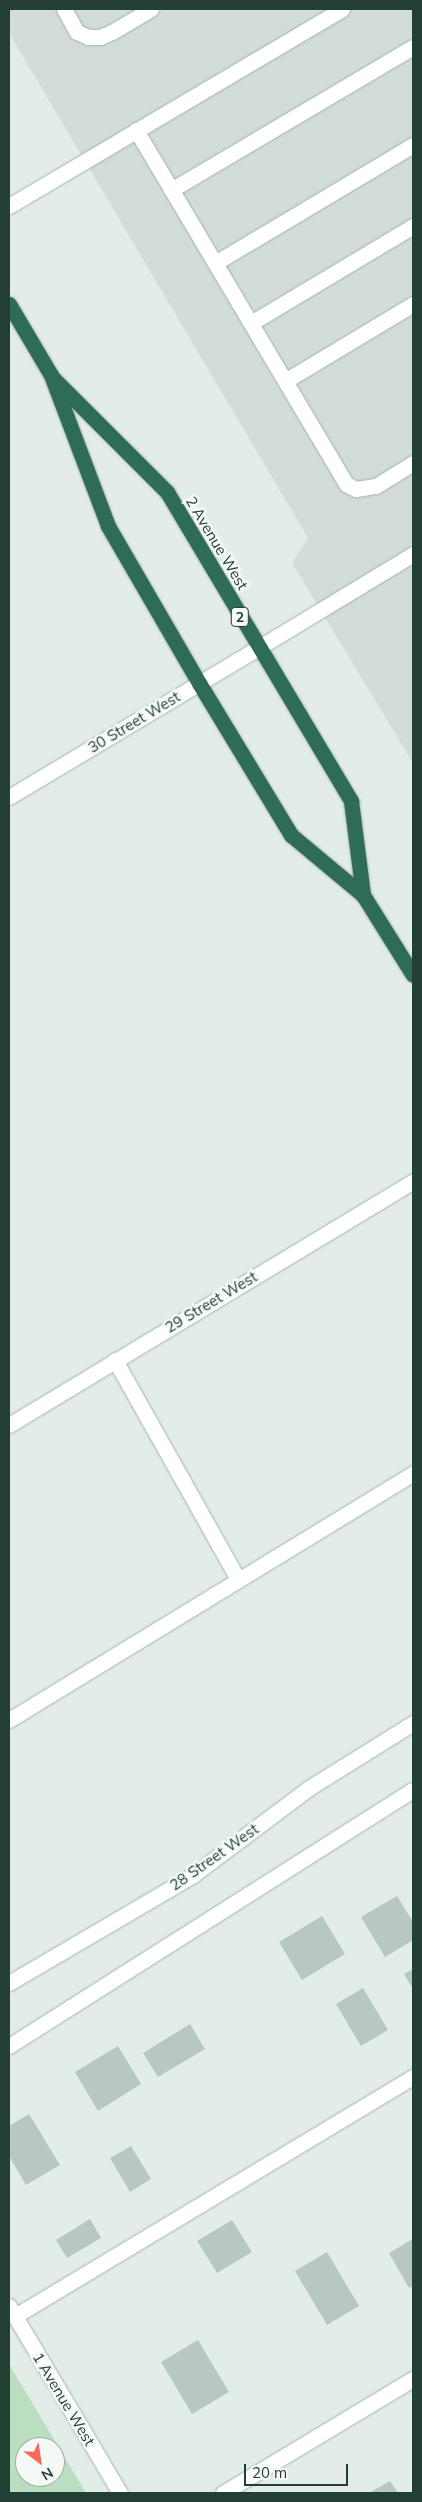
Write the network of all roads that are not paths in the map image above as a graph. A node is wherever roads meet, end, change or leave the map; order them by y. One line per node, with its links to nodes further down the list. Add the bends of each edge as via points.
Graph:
1 (64, 9): 2 (street, via 77,32 88,37 100,37)
2 (151, 9)
3 (332, 11): 5 (street)
4 (413, 47): 7 (street)
5 (136, 130): 7 (street); 8 (street)
6 (413, 145): 10 (street)
7 (172, 190): 10 (street)
8 (9, 206)
9 (413, 226): 13 (street)
10 (214, 263): 13 (street)
11 (9, 304): 14 (highway, 2 Avenue West / 2)
12 (413, 304): 15 (street)
13 (251, 323): 15 (street)
14 (51, 375): 18 (highway, 2 Avenue West / 2, via 167,492); 19 (highway, 2 Avenue West / 2, via 108,526)
15 (286, 381): 16 (street, via 346,484 356,489 376,486)
16 (413, 463)
17 (413, 554): 18 (street, 30 Street West)
18 (258, 648): 19 (street, 30 Street West); 21 (highway, 2 Avenue West / 2, via 350,801)
19 (199, 683): 20 (street, 30 Street West); 21 (highway, 2 Avenue West / 2, via 291,835)
20 (9, 796)
21 (363, 895): 22 (highway, 2 Avenue West / 2)
22 (413, 976)
23 (413, 1181): 24 (street, 29 Street West)
24 (115, 1360): 25 (street, 29 Street West); 27 (street)
25 (9, 1424)
26 (413, 1473): 27 (street)
27 (238, 1579): 28 (street)
28 (9, 1720)
29 (413, 1723): 31 (street, 28 Street West, via 317,1782 192,1875)
30 (413, 1790): 32 (street)
31 (9, 1983)
32 (9, 2046)
33 (413, 2077): 34 (street)
34 (12, 2311): 36 (street, 1 Avenue West)
35 (413, 2379): 37 (street)
36 (120, 2493)
37 (223, 2493)

